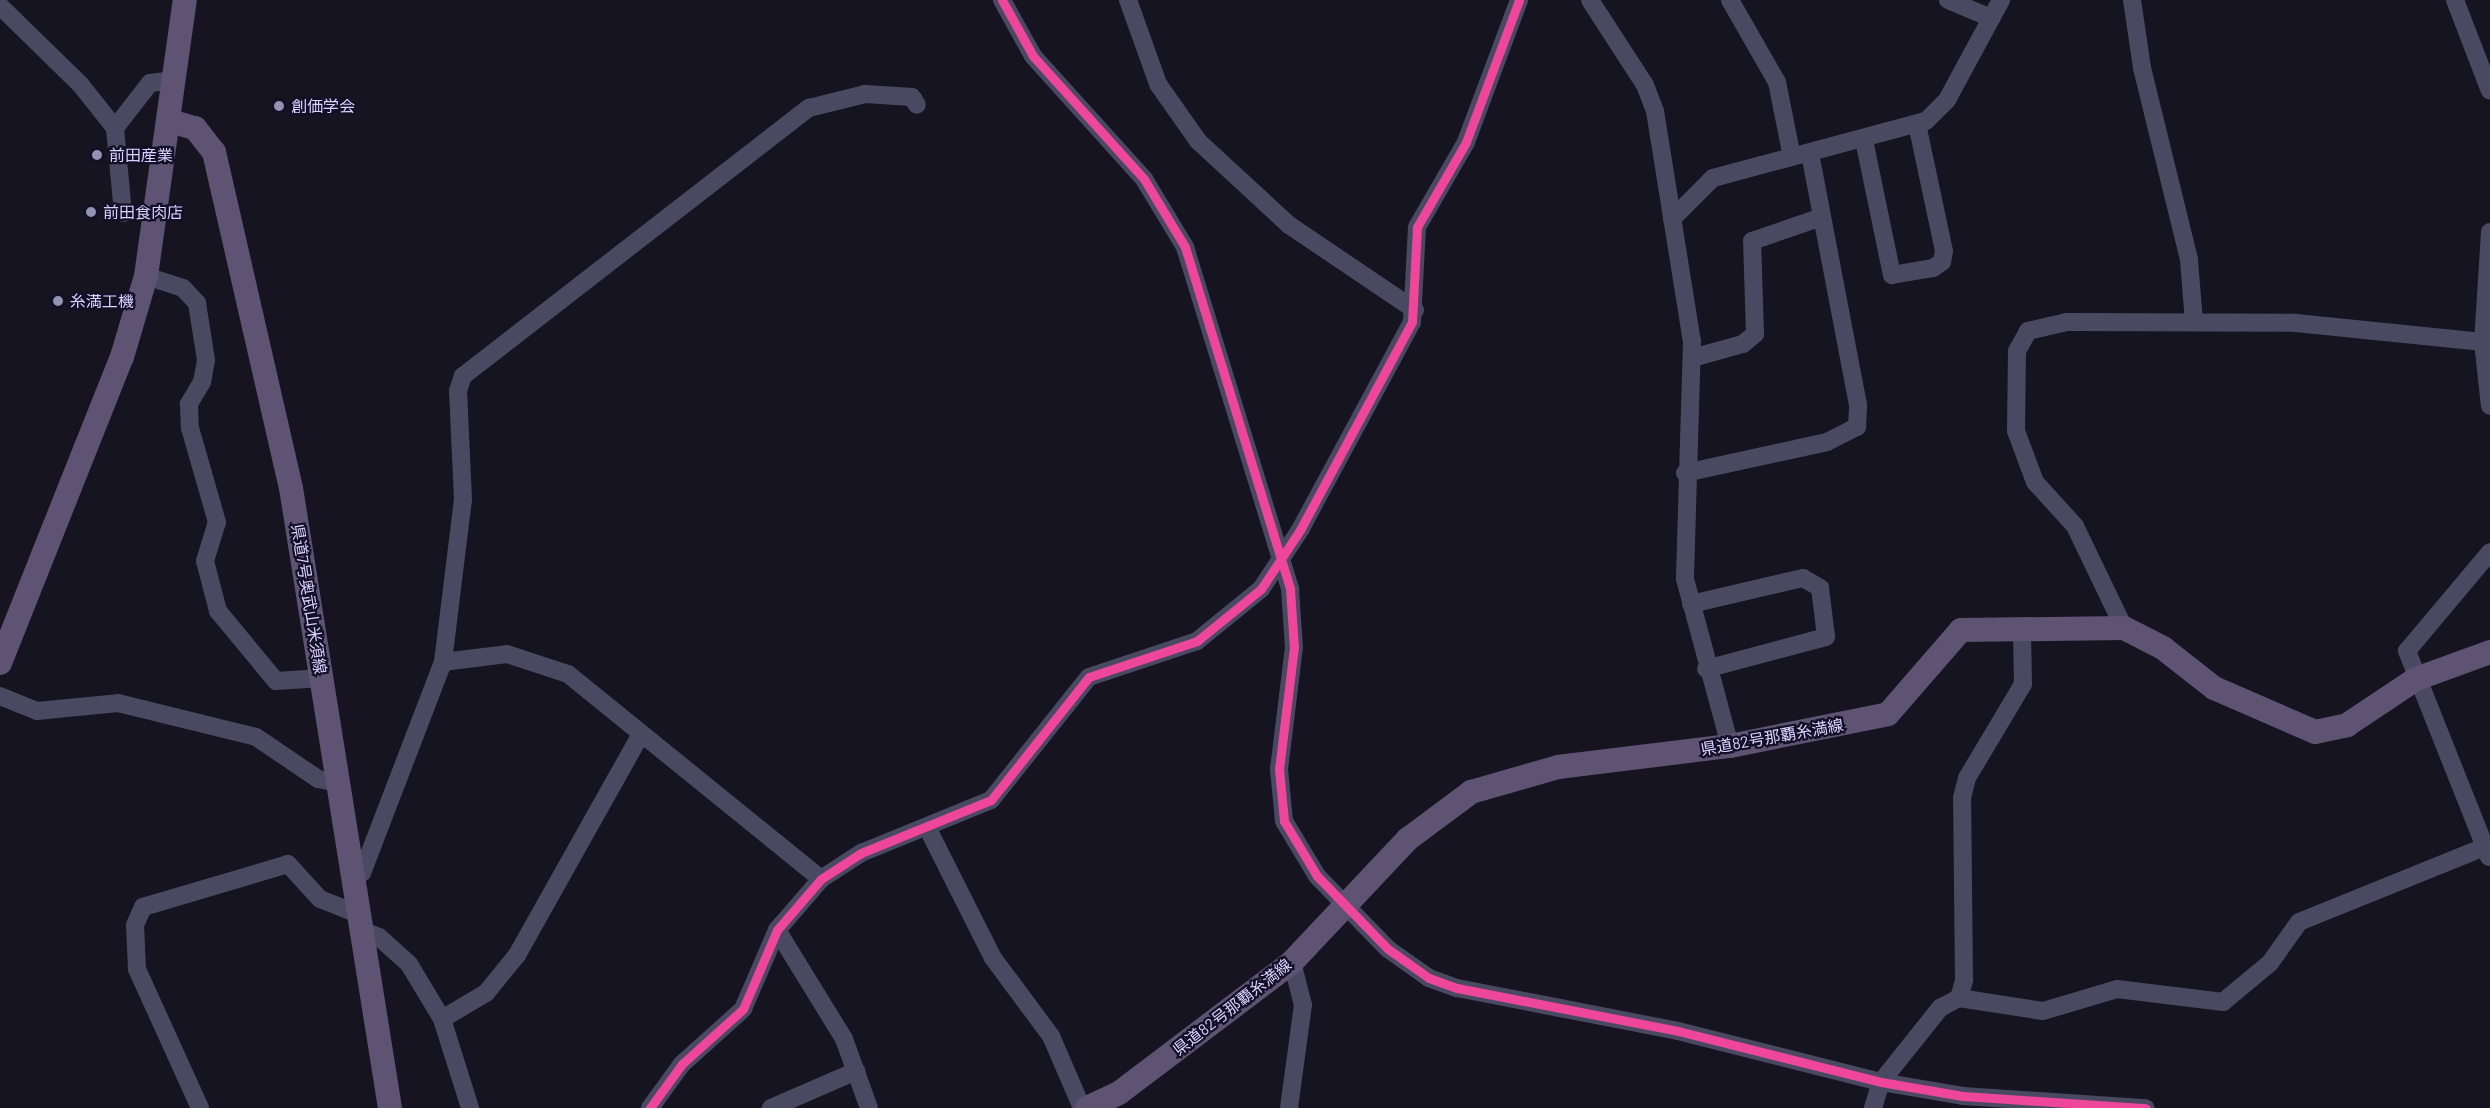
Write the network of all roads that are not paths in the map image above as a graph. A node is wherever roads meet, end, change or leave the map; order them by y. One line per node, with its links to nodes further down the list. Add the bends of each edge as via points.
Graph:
1 (185, 0): 13 (main road)
2 (1002, 0): 34 (street, via 1033,56 1144,179 1185,247)
3 (1128, 0): 27 (street, via 1158,84 1198,141 1289,225)
4 (1519, 0): 27 (street, via 1466,142 1417,227)
5 (1590, 0): 24 (street, via 1651,97)
6 (1730, 0): 21 (street, via 1777,82)
7 (1948, 0): 12 (street)
8 (2001, 0): 12 (street)
9 (2132, 0): 28 (street, via 2142,68 2188,260)
10 (2455, 0): 14 (street)
11 (0, 6): 18 (street, via 80,84)
12 (1991, 18): 17 (street, via 1947,100)
13 (175, 80): 16 (main road); 18 (street, via 150,83)
14 (2490, 91)
15 (917, 105): 39 (street, via 912,97 865,94 809,108 463,376 458,392 463,500)
16 (170, 122): 26 (main road); 42 (main road, 県道7号奥武山米須線, via 195,128 214,152 291,488)
17 (1917, 124): 19 (street); 19 (street, via 1944,251 1942,262 1933,268 1892,275)
18 (115, 128): 22 (street)
19 (1864, 140): 20 (street)
20 (1810, 153): 21 (street); 23 (street)
21 (1792, 157): 24 (street, via 1713,178)
22 (123, 213)
23 (1822, 217): 30 (street, via 1752,241 1755,334 1743,344); 32 (street, via 1858,405 1857,426 1827,442)
24 (1672, 219): 30 (street)
25 (2490, 232): 29 (street)
26 (146, 276): 40 (main road, via 122,357); 42 (street, via 183,288 197,303 206,360 202,382 189,404 190,428 217,522 206,561 218,611 276,681)
27 (1415, 310): 34 (street)
28 (2194, 322): 29 (street, via 2356,326); 36 (street, via 2043,325 2028,331 2017,351 2016,431 2035,482 2075,526)
29 (2483, 342): 31 (street)
30 (1692, 357): 32 (street)
31 (2490, 406)
32 (1685, 473): 35 (street, via 1685,579)
33 (2490, 552): 43 (street, via 2410,643 2406,651)
34 (1283, 559): 48 (street, via 1261,589 1197,641 1089,677 1004,789); 52 (street, via 1294,647 1279,792 1299,850)
35 (1691, 604): 41 (street); 41 (street, via 1803,578 1820,588 1826,637)
36 (2124, 628): 37 (main road, 県道82号那覇糸満線); 43 (main road, 県道82号那覇糸満線, via 2163,648 2214,688 2316,732 2347,725)
37 (2022, 630): 46 (main road, 県道82号那覇糸満線, via 1961,630 1888,714); 56 (street, via 2023,684 1967,778 1962,798 1964,980)
38 (2490, 652): 43 (main road, 県道82号那覇糸満線)
39 (443, 662): 45 (street, via 507,654 541,661 568,674); 50 (street, via 362,873)
40 (0, 663)
41 (1706, 669): 46 (street)
42 (322, 678): 47 (main road, 県道7号奥武山米須線)
43 (2416, 680): 49 (street)
44 (0, 696): 47 (street, via 37,711 118,703 256,737 318,779)
45 (641, 734): 51 (street); 57 (street, via 517,955 486,993)
46 (1730, 746): 52 (main road, 県道82号那覇糸満線, via 1558,767 1471,792 1428,821)
47 (338, 783): 50 (main road, 県道7号奥武山米須線)
48 (927, 827): 51 (street, via 861,853); 66 (street, via 993,958 1051,1036)
49 (2487, 853): 56 (street, via 2299,922 2270,963 2223,1002 2117,989 2043,1011)
50 (353, 875): 53 (main road, 県道7号奥武山米須線)
51 (821, 879): 54 (street)
52 (1345, 904): 55 (main road, 県道82号那覇糸満線); 59 (street, via 1388,949 1429,978 1457,988 1678,1031)
53 (360, 922): 57 (street, via 409,964); 60 (street, via 320,899 288,864 143,907 135,925 137,969); 61 (main road, 県道7号奥武山米須線)
54 (777, 930): 58 (street, via 844,1039); 63 (street, via 743,1009 682,1064)
55 (1292, 962): 67 (main road, 県道82号那覇糸満線, via 1119,1093); 68 (street, via 1304,1005)
56 (1959, 998): 59 (street, via 1940,1008)
57 (442, 1019): 62 (street)
58 (856, 1071): 64 (street); 65 (street)
59 (1881, 1082): 69 (street); 70 (street, via 1963,1096)
60 (200, 1108)
61 (390, 1108)
62 (470, 1108)
63 (650, 1108)
64 (771, 1108)
65 (869, 1108)
66 (1082, 1108)
67 (1087, 1108)
68 (1289, 1108)
69 (1873, 1108)
70 (2146, 1108)

